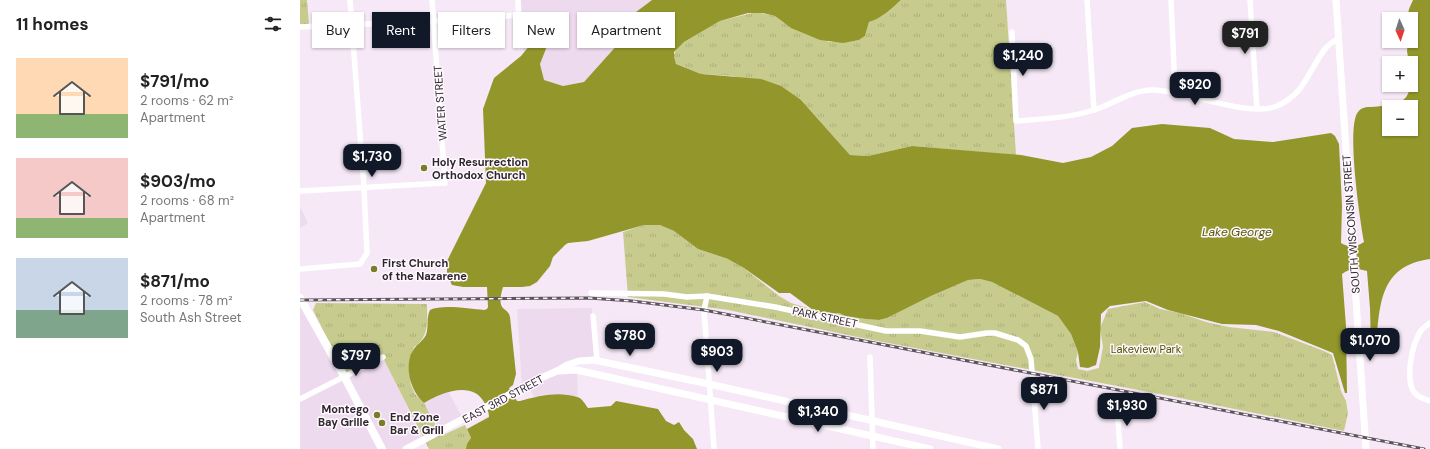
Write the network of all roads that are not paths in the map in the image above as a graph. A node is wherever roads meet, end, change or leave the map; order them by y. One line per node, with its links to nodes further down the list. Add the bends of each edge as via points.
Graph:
1 (350, 0): 8 (street)
2 (432, 0): 11 (street, WATER STREET)
3 (518, 0): 9 (street)
4 (1087, 0): 20 (street)
5 (1171, 0): 18 (street)
6 (1250, 0): 19 (street)
7 (1336, 0): 16 (street, SOUTH WISCONSIN STREET)
8 (350, 12)
9 (519, 12)
10 (513, 15): 11 (street)
11 (433, 21): 12 (street); 21 (street, WATER STREET, via 445,183)
12 (364, 24)
13 (300, 26): 14 (street)
14 (312, 26)
15 (1012, 32): 20 (street, via 1016,122 1060,118)
16 (1339, 38): 19 (street, via 1325,48 1294,97 1276,106); 49 (street, SOUTH WISCONSIN STREET)
17 (353, 48): 21 (street)
18 (1175, 92): 19 (street, via 1234,107); 20 (street, via 1140,92)
19 (1257, 109)
20 (1094, 110)
21 (364, 188): 22 (street); 23 (street, via 367,252 360,264)
22 (300, 191)
23 (300, 269)
24 (591, 293): 25 (street, PARK STREET)
25 (707, 296): 34 (street, via 704,310); 47 (street, PARK STREET, via 886,330 920,331 960,337 995,333 1018,340 1026,346 1031,359)
26 (300, 298): 33 (main road)
27 (593, 316): 31 (street)
28 (1430, 322): 37 (street, via 1419,333 1410,365 1410,381 1414,392)
29 (383, 357): 33 (street)
30 (870, 357): 39 (street)
31 (597, 360): 32 (street, EAST 3RD STREET, via 579,361); 34 (street, EAST 3RD STREET)
32 (557, 371): 36 (street, EAST 3RD STREET, via 576,370); 42 (street, EAST 3RD STREET)
33 (344, 376): 35 (street); 41 (main road)
34 (708, 384): 36 (street); 39 (street, EAST 3RD STREET)
35 (300, 399)
36 (710, 399): 40 (street, EAST 3RD STREET); 43 (street)
37 (1430, 401)
38 (1117, 406): 48 (street)
39 (871, 420): 40 (street); 46 (street, EAST 3RD STREET)
40 (872, 435): 44 (street); 45 (street, EAST 3RD STREET)
41 (382, 449)
42 (406, 449)
43 (714, 449)
44 (873, 449)
45 (930, 449)
46 (998, 449)
47 (1038, 449)
48 (1120, 449)
49 (1366, 449)

